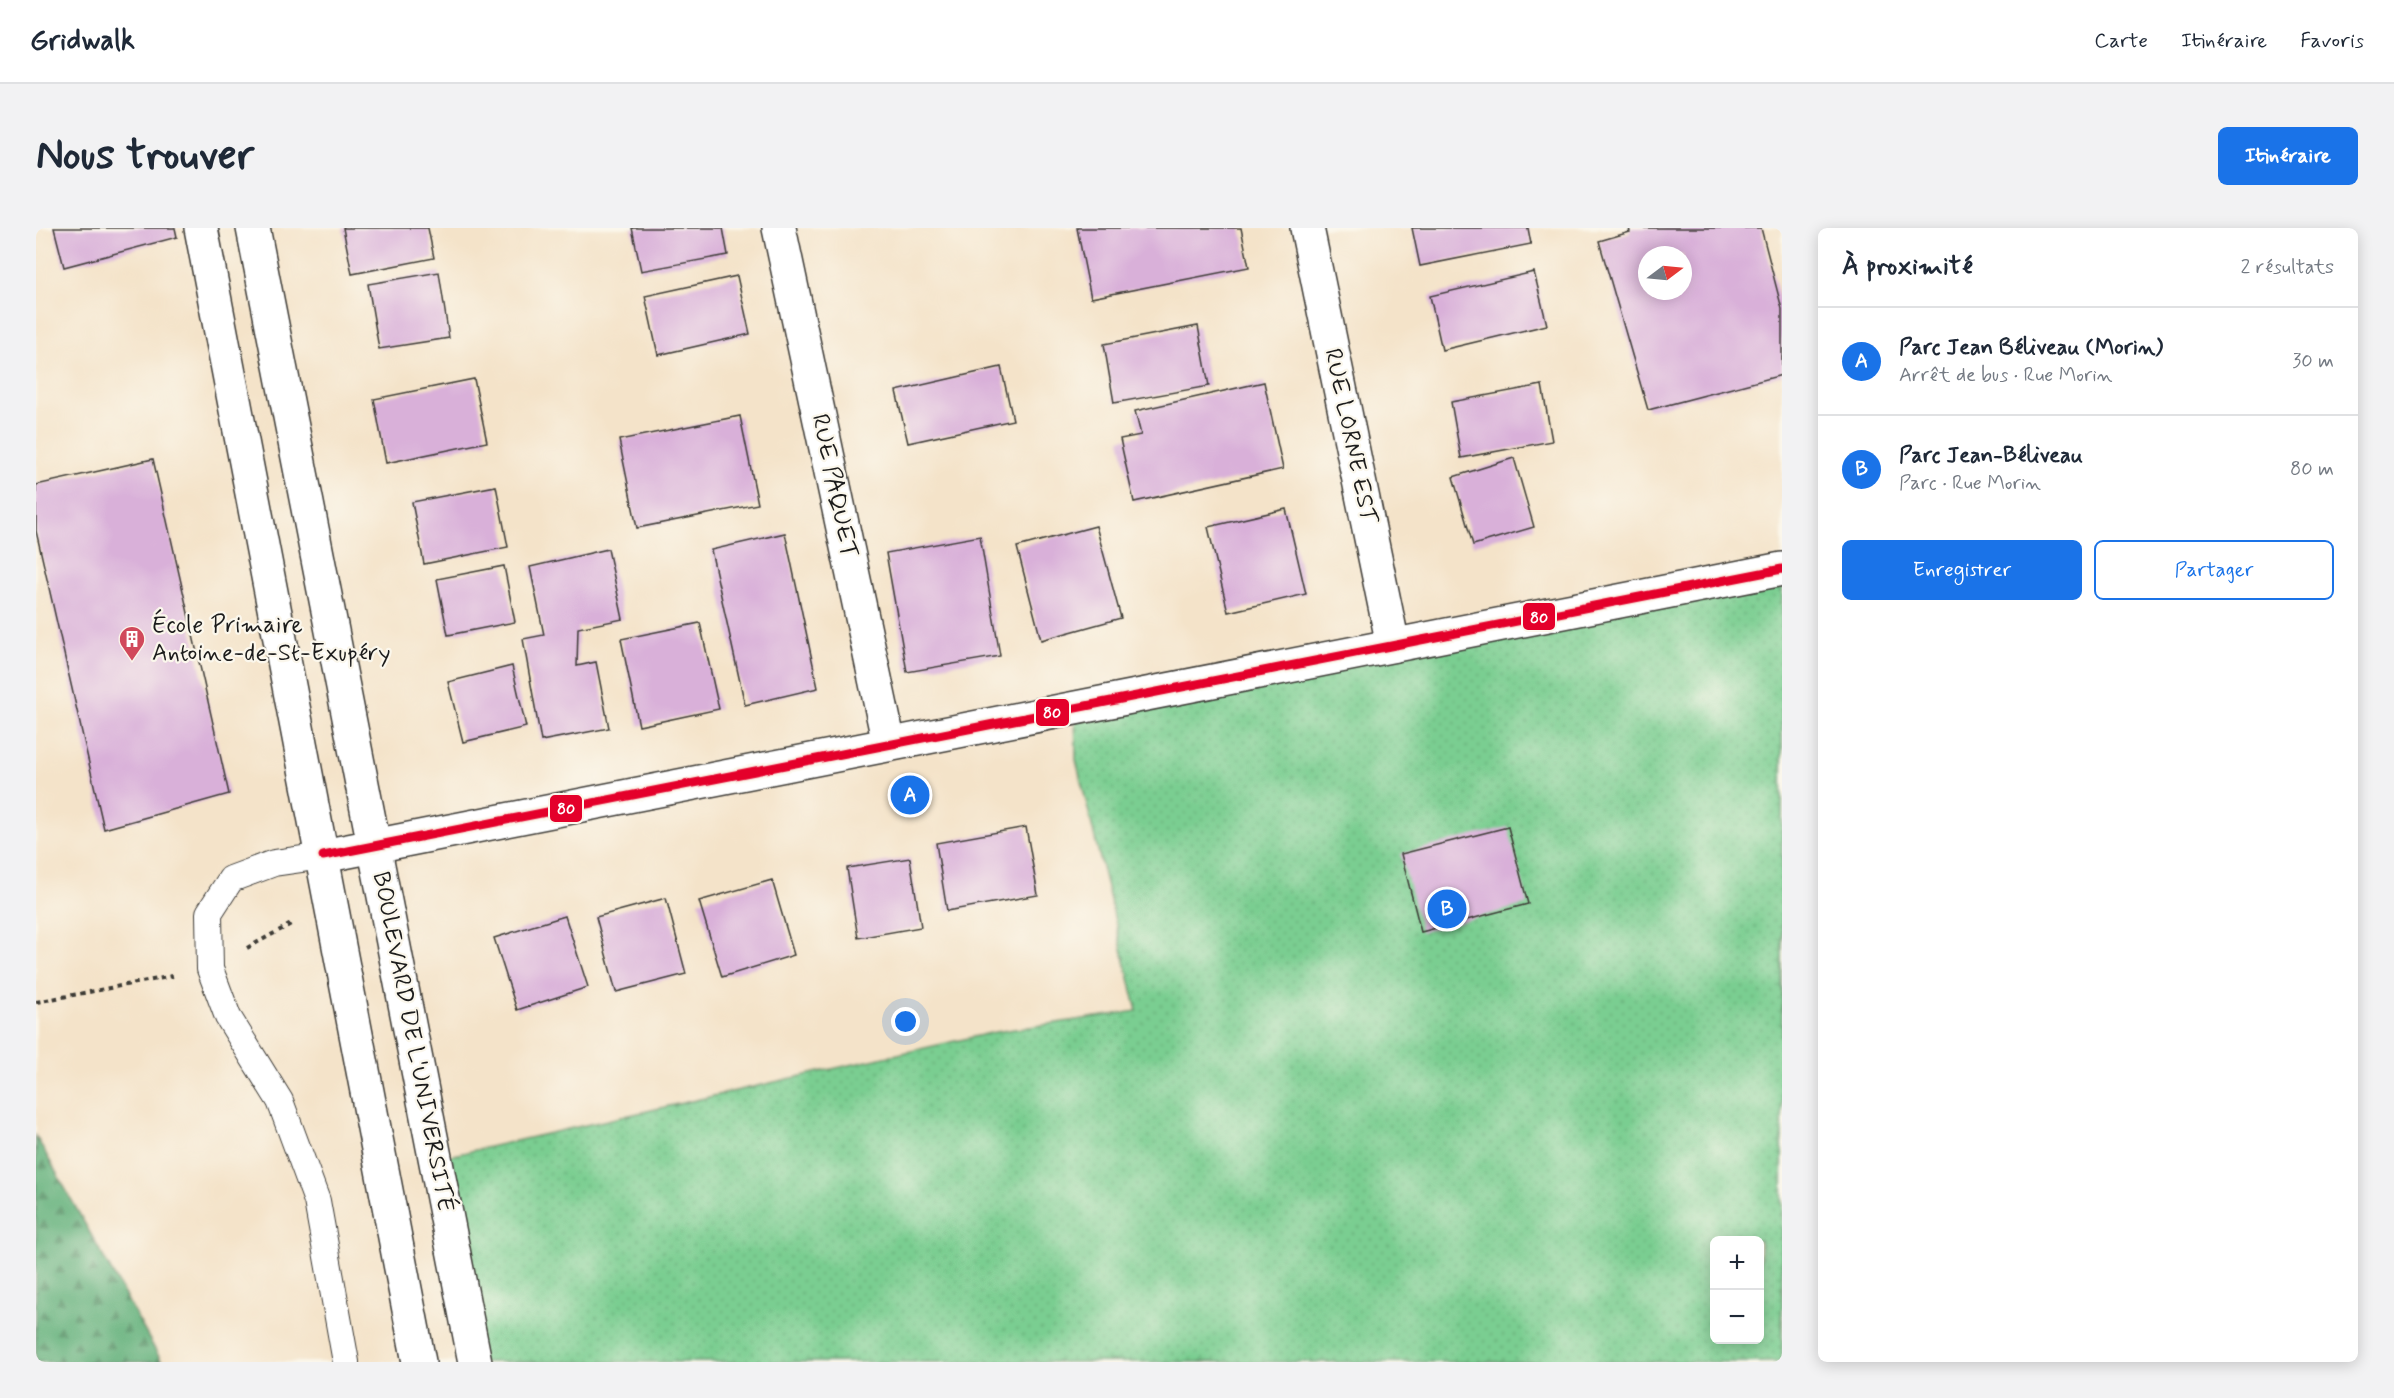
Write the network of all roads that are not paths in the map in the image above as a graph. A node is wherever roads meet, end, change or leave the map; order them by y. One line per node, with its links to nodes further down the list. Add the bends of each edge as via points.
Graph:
1 (201, 228): 9 (street)
2 (253, 228): 8 (street, BOULEVARD DE L'UNIVERSITÉ)
3 (779, 228): 7 (street, RUE PAQUET)
4 (1307, 228): 6 (street, RUE LORNE EST)
5 (1782, 569): 6 (street)
6 (1393, 645): 7 (street)
7 (888, 744): 8 (street)
8 (374, 845): 9 (street); 12 (street, BOULEVARD DE L'UNIVERSITÉ)
9 (322, 856): 10 (lane, via 274,863 231,879 209,913 210,969 228,1017 280,1101 317,1201); 11 (street)
10 (345, 1362)
11 (419, 1362)
12 (474, 1362)

